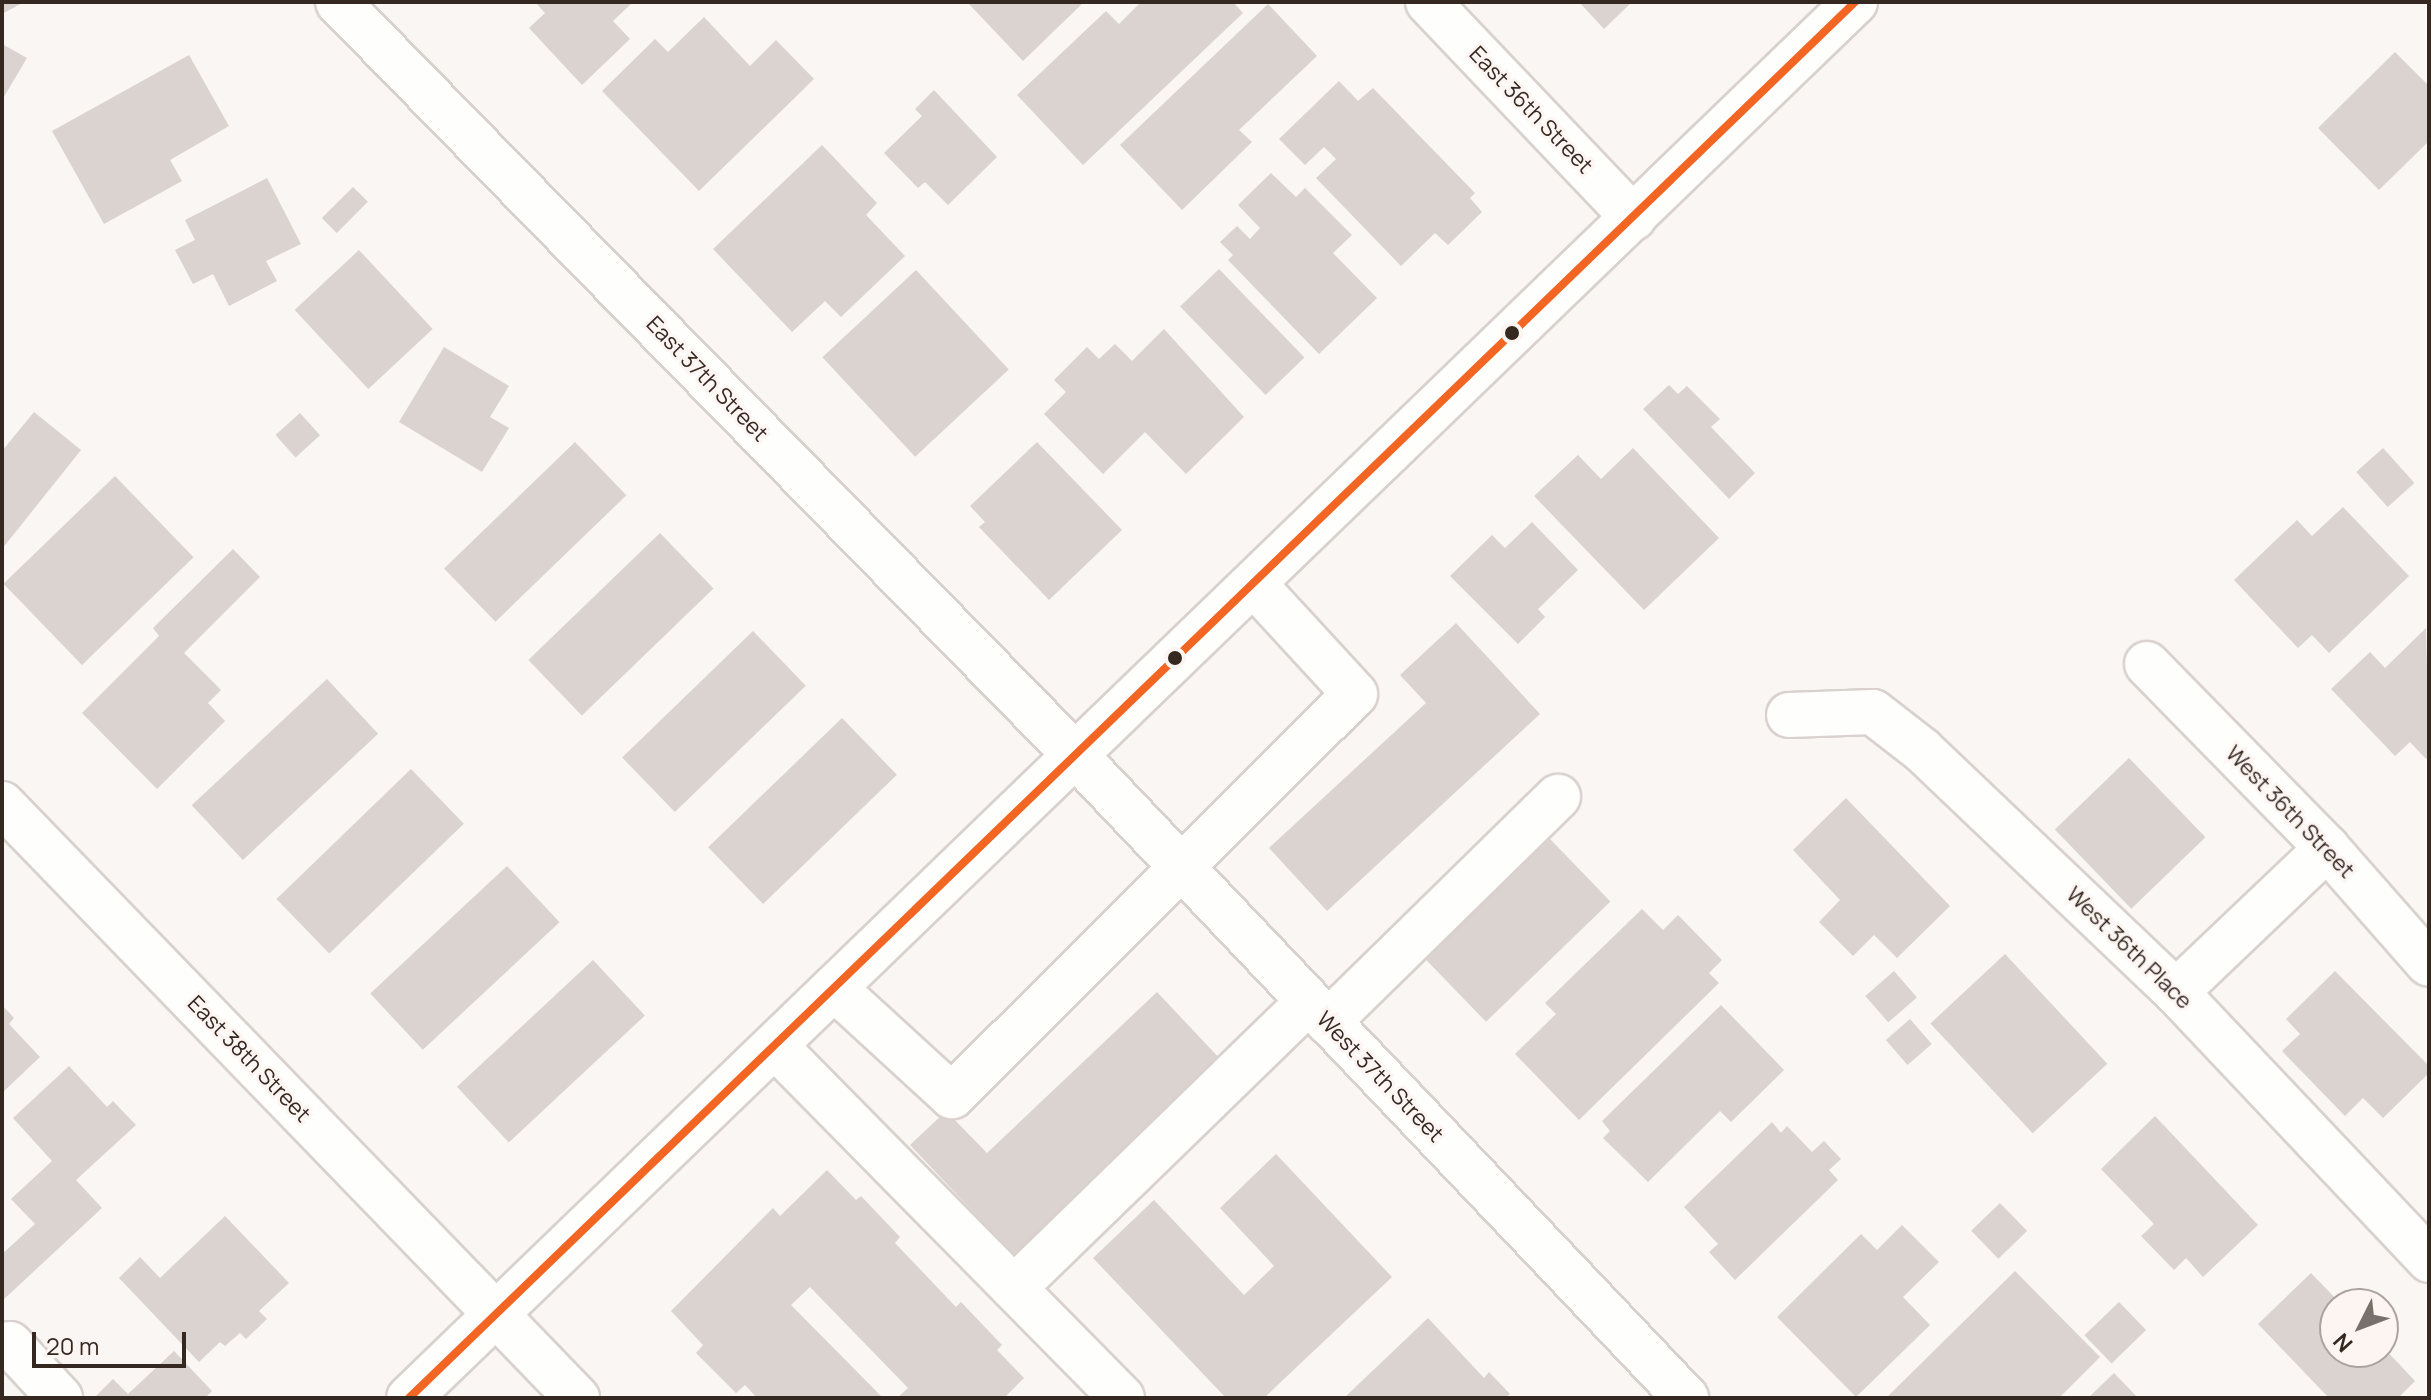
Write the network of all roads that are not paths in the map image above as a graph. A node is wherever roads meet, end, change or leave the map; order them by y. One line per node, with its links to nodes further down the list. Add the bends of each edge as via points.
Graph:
1 (338, 2): 8 (street, East 37th Street)
2 (1428, 2): 4 (street, East 36th Street)
3 (1855, 2): 4 (street)
4 (1634, 218): 5 (street)
5 (1254, 584): 8 (street); 12 (street, via 1355,694)
6 (2147, 664): 11 (street, West 36th Street)
7 (1789, 715): 15 (street, West 36th Place, via 1873,712 1922,750)
8 (1076, 756): 12 (street, West 37th Street); 14 (street)
9 (1558, 797): 16 (street)
10 (2, 804): 20 (street, East 38th Street)
11 (2327, 848): 13 (street, West 36th Street); 15 (street)
12 (1183, 869): 14 (street, via 952,1096); 16 (street, West 37th Street)
13 (2429, 964)
14 (834, 988): 17 (street)
15 (2176, 992): 18 (street, West 36th Place)
16 (1318, 1012): 19 (street); 26 (street, West 37th Street)
17 (775, 1046): 19 (street); 20 (street)
18 (2429, 1260)
19 (1014, 1288): 25 (street)
20 (495, 1315): 23 (street); 24 (street, East 38th Street)
21 (10, 1344): 22 (street)
22 (60, 1398)
23 (409, 1398)
24 (577, 1398)
25 (1122, 1398)
26 (1686, 1398)

